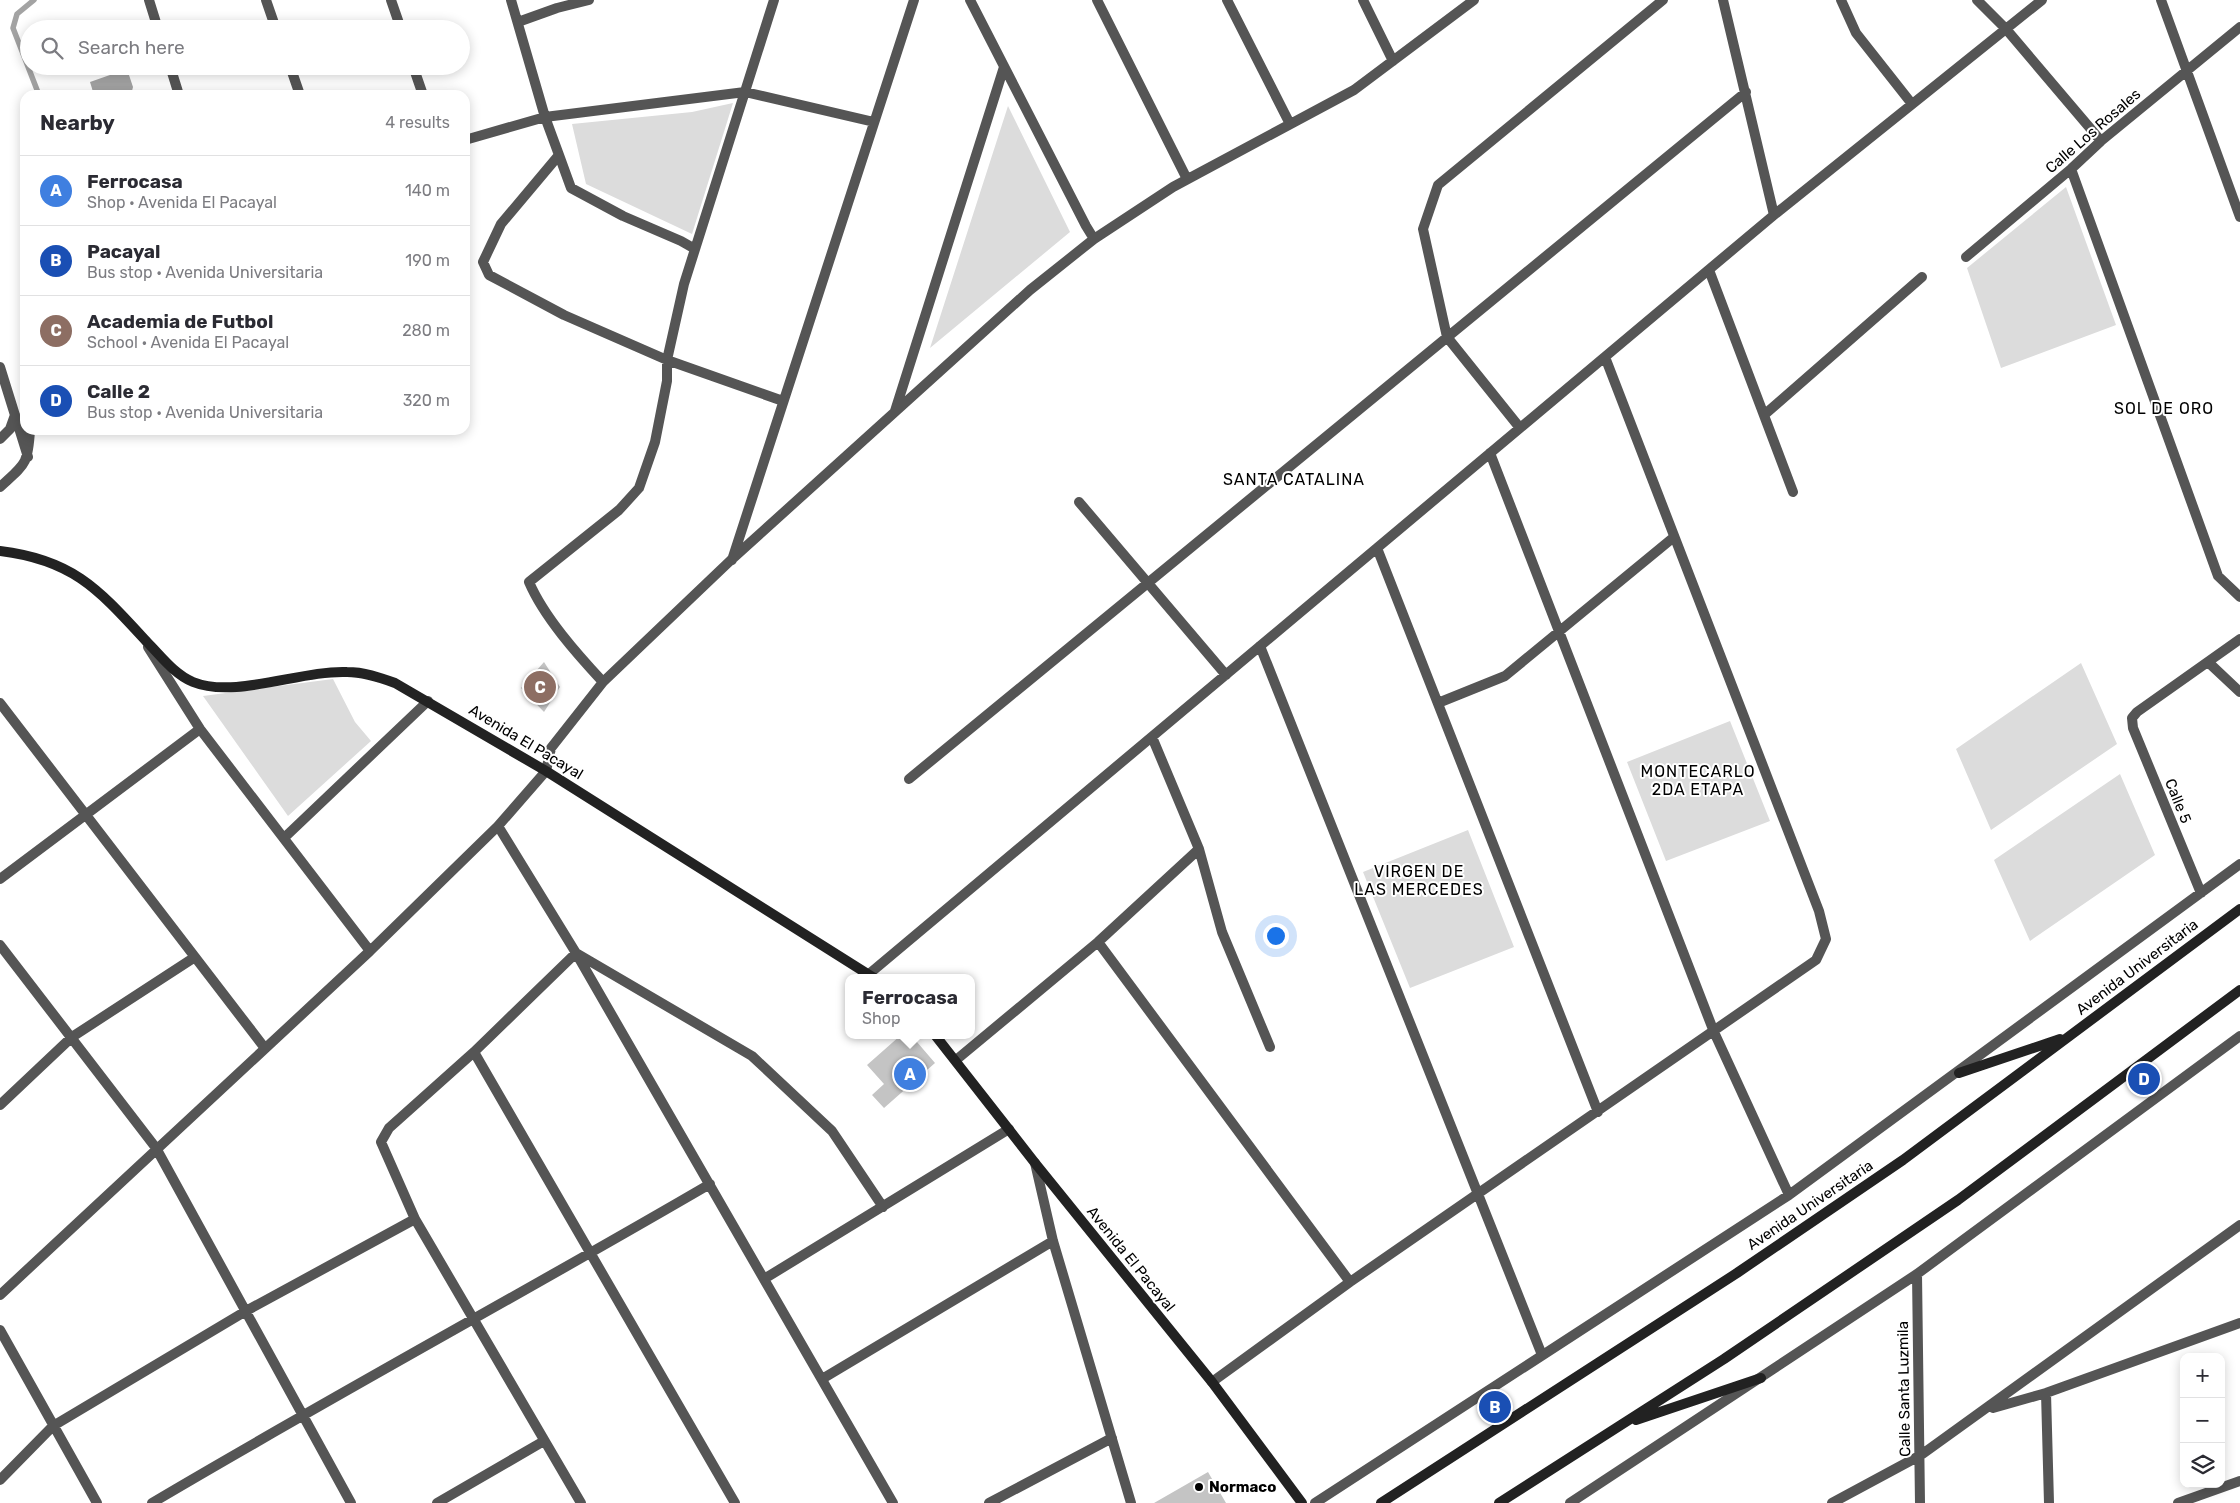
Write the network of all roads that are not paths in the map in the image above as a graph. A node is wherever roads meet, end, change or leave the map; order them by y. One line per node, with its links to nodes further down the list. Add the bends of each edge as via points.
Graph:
1 (149, 0): 19 (street)
2 (266, 0): 20 (street)
3 (391, 0): 21 (street)
4 (510, 0): 22 (street)
5 (589, 0): 22 (street)
6 (774, 0): 34 (street)
7 (914, 0): 38 (street)
8 (970, 0): 26 (street)
9 (1097, 0): 44 (street)
10 (1226, 0): 39 (street)
11 (1363, 0): 25 (street)
12 (1474, 0): 25 (street)
13 (1663, 0): 52 (street, via 1438,185 1423,229)
14 (1723, 0): 35 (street)
15 (1842, 0): 36 (street, via 1856,33)
16 (1976, 0): 24 (street)
17 (2042, 0): 24 (street)
18 (2161, 0): 27 (street)
19 (155, 20)
20 (273, 20)
21 (398, 20)
22 (518, 22): 37 (street)
23 (2240, 28): 27 (street, Calle Los Rosales)
24 (2006, 29): 36 (street); 41 (street)
25 (1393, 61): 39 (street, via 1354,90)
26 (1004, 67): 47 (street); 57 (street)
27 (2186, 72): 41 (street, Calle Los Rosales); 46 (street)
28 (173, 75): 31 (street)
29 (293, 75): 32 (street)
30 (416, 75): 33 (street)
31 (177, 90)
32 (298, 90)
33 (421, 90)
34 (745, 92): 37 (street); 38 (street); 48 (street)
35 (1746, 92): 45 (street); 52 (street)
36 (1912, 104): 45 (street)
37 (545, 117): 40 (street); 42 (street)
38 (874, 122): 56 (street)
39 (1290, 124): 44 (street)
40 (470, 139)
41 (2101, 141): 43 (street, Calle Los Rosales)
42 (558, 155): 48 (street, via 571,188 622,216); 54 (street, via 501,224 483,262 489,275 564,315)
43 (2071, 169): 49 (street, Calle Los Rosales); 75 (street, via 2218,576)
44 (1187, 179): 47 (street)
45 (1774, 215): 50 (street)
46 (2240, 217)
47 (1094, 239): 57 (street, via 1030,290)
48 (695, 249): 54 (street)
49 (1966, 257)
50 (1708, 270): 53 (street); 58 (street)
51 (1922, 277): 58 (street)
52 (1447, 337): 60 (street); 74 (street)
53 (1605, 357): 60 (street); 70 (street)
54 (668, 360): 56 (street); 82 (street, via 667,381 654,442 639,488 620,510 529,582 535,597)
55 (0, 366): 59 (street)
56 (784, 401): 73 (street)
57 (894, 413): 73 (street)
58 (1764, 415): 68 (street)
59 (15, 416): 61 (street); 64 (street, via 10,429)
60 (1520, 428): 65 (street)
61 (20, 432)
62 (21, 435): 66 (street)
63 (30, 435): 66 (street)
64 (0, 438)
65 (1490, 453): 71 (street); 76 (street)
66 (28, 457): 67 (street, via 24,465)
67 (0, 487)
68 (1793, 492)
69 (1079, 502): 74 (street)
70 (1674, 537): 76 (street); 107 (street, via 1819,911 1826,939 1816,960)
71 (1377, 548): 79 (street); 86 (street)
72 (0, 551): 77 (street, Avenida El Pacayal, via 54,562 81,578 110,602)
73 (731, 560): 82 (street)
74 (1149, 582): 81 (street); 90 (street)
75 (2240, 597)
76 (1559, 632): 86 (street, via 1505,676); 107 (street)
77 (140, 635): 84 (street, Avenida El Pacayal, via 180,674 204,685 239,687 308,674 347,672 370,674 387,680); 87 (street)
78 (2240, 639): 80 (street)
79 (1260, 646): 81 (street); 123 (street)
80 (2208, 662): 83 (street); 97 (street, Calle 5, via 2132,718)
81 (1226, 675): 88 (street)
82 (603, 682): 89 (street, via 551,748)
83 (2240, 692)
84 (428, 701): 89 (street, Avenida El Pacayal); 93 (street)
85 (0, 703): 91 (street)
86 (1438, 703): 118 (street)
87 (200, 729): 91 (street); 93 (street)
88 (1152, 737): 94 (street); 105 (street)
89 (546, 771): 92 (street); 104 (street, Avenida El Pacayal)
90 (909, 779)
91 (86, 815): 96 (street); 103 (street)
92 (498, 826): 101 (street); 102 (street)
93 (284, 838): 101 (street)
94 (1199, 849): 99 (street); 112 (street, via 1222,932)
95 (2240, 864): 97 (street)
96 (0, 880)
97 (2201, 893): 116 (street)
98 (2240, 909): 108 (street, Avenida Universitaria)
99 (1098, 942): 115 (street); 132 (street)
100 (0, 945): 110 (street)
101 (370, 951): 113 (street)
102 (576, 953): 114 (street); 122 (street); 125 (street, via 752,1056 832,1131)
103 (195, 957): 110 (street); 113 (street)
104 (869, 974)
105 (874, 974)
106 (2240, 990): 145 (street, via 1958,1200)
107 (1714, 1032): 118 (street); 124 (street)
108 (2070, 1035): 116 (street); 163 (street, Avenida Universitaria, via 1902,1160 1737,1273)
109 (2240, 1036): 130 (street)
110 (72, 1037): 117 (street); 120 (street)
111 (938, 1039): 115 (street, Avenida El Pacayal)
112 (1270, 1046)
113 (264, 1047): 120 (street)
114 (474, 1052): 126 (street, via 389,1128 381,1142); 129 (street)
115 (956, 1060): 119 (street, Avenida El Pacayal)
116 (1959, 1073): 124 (street)
117 (0, 1104)
118 (1598, 1112): 123 (street)
119 (1009, 1129): 121 (street, Avenida El Pacayal); 125 (street)
120 (156, 1148): 133 (street); 134 (street)
121 (1035, 1164): 128 (street); 141 (street, Avenida El Pacayal)
122 (710, 1184): 129 (street); 131 (street)
123 (1477, 1195): 132 (street); 138 (street)
124 (1789, 1195): 138 (street)
125 (883, 1207): 131 (street)
126 (415, 1219): 134 (street); 135 (street)
127 (2240, 1225): 143 (street)
128 (1053, 1241): 140 (street); 147 (street)
129 (590, 1253): 135 (street); 157 (street)
130 (1917, 1274): 139 (street); 149 (street, Calle Santa Luzmila)
131 (764, 1279): 140 (street)
132 (1350, 1282): 141 (street)
133 (0, 1295)
134 (246, 1312): 144 (street); 146 (street)
135 (473, 1321): 144 (street); 148 (street)
136 (2240, 1322): 142 (street)
137 (0, 1330): 146 (street)
138 (1542, 1355): 162 (street)
139 (1761, 1378): 145 (street); 165 (street)
140 (822, 1379): 158 (street)
141 (1212, 1382): 161 (street, Avenida El Pacayal)
142 (2046, 1393): 143 (street); 168 (street)
143 (1984, 1410): 149 (street)
144 (302, 1414): 153 (street); 154 (street)
145 (1621, 1425): 164 (street)
146 (53, 1426): 150 (street); 152 (street)
147 (1112, 1438): 159 (street); 160 (street)
148 (544, 1441): 155 (street); 156 (street)
149 (1921, 1455): 166 (street); 167 (street, Calle Santa Luzmila)
150 (0, 1480)
151 (2240, 1481): 169 (street)
152 (97, 1503)
153 (152, 1503)
154 (351, 1503)
155 (437, 1503)
156 (581, 1503)
157 (735, 1503)
158 (893, 1503)
159 (989, 1503)
160 (1131, 1503)
161 (1302, 1503)
162 (1315, 1503)
163 (1380, 1503)
164 (1499, 1503)
165 (1570, 1503)
166 (1832, 1503)
167 (1920, 1503)
168 (2049, 1503)
169 (2178, 1503)

